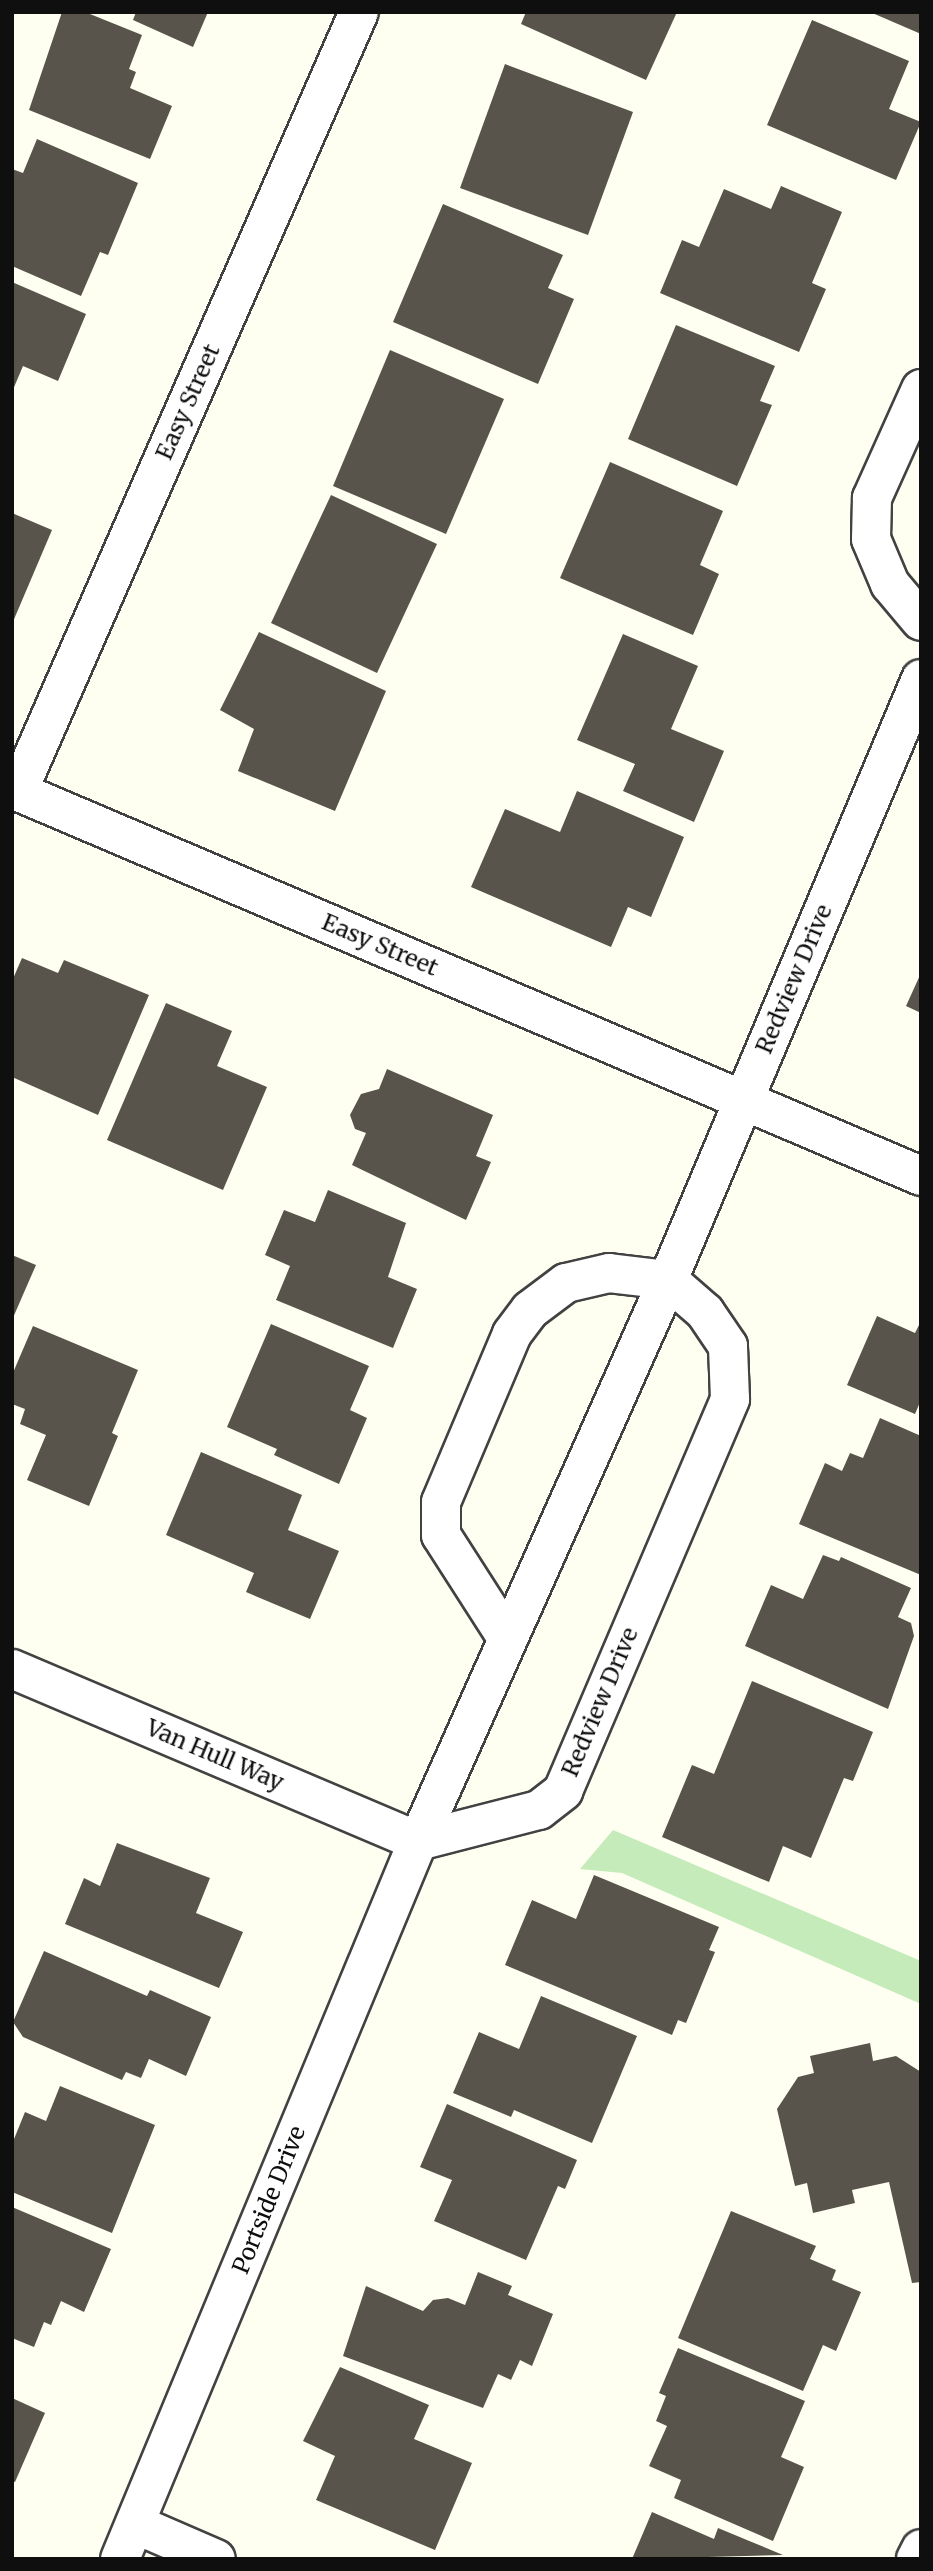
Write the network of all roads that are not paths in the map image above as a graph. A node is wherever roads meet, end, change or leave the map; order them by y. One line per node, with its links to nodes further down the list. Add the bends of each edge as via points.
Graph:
1 (359, 12): 5 (street, Easy Street)
2 (921, 388): 3 (street, via 872,498 871,539 890,584)
3 (921, 621)
4 (921, 679): 6 (street, Redview Drive)
5 (15, 790): 6 (street, Easy Street)
6 (743, 1100): 7 (street, Easy Street); 8 (street, Redview Drive)
7 (921, 1176)
8 (668, 1280): 9 (street, Redview Drive); 9 (street, via 609,1273 566,1283 530,1310 512,1334 441,1503 441,1535); 11 (street, Redview Drive, via 705,1312 728,1346 730,1399 563,1791 539,1811)
9 (507, 1638): 11 (street, Redview Drive)
10 (12, 1669): 11 (street, Van Hull Way)
11 (418, 1841): 12 (street, Portside Drive)
12 (135, 2524): 14 (street, Portside Drive); 15 (street)
13 (921, 2549): 16 (street)
14 (120, 2559)
15 (216, 2559)
16 (916, 2559)

